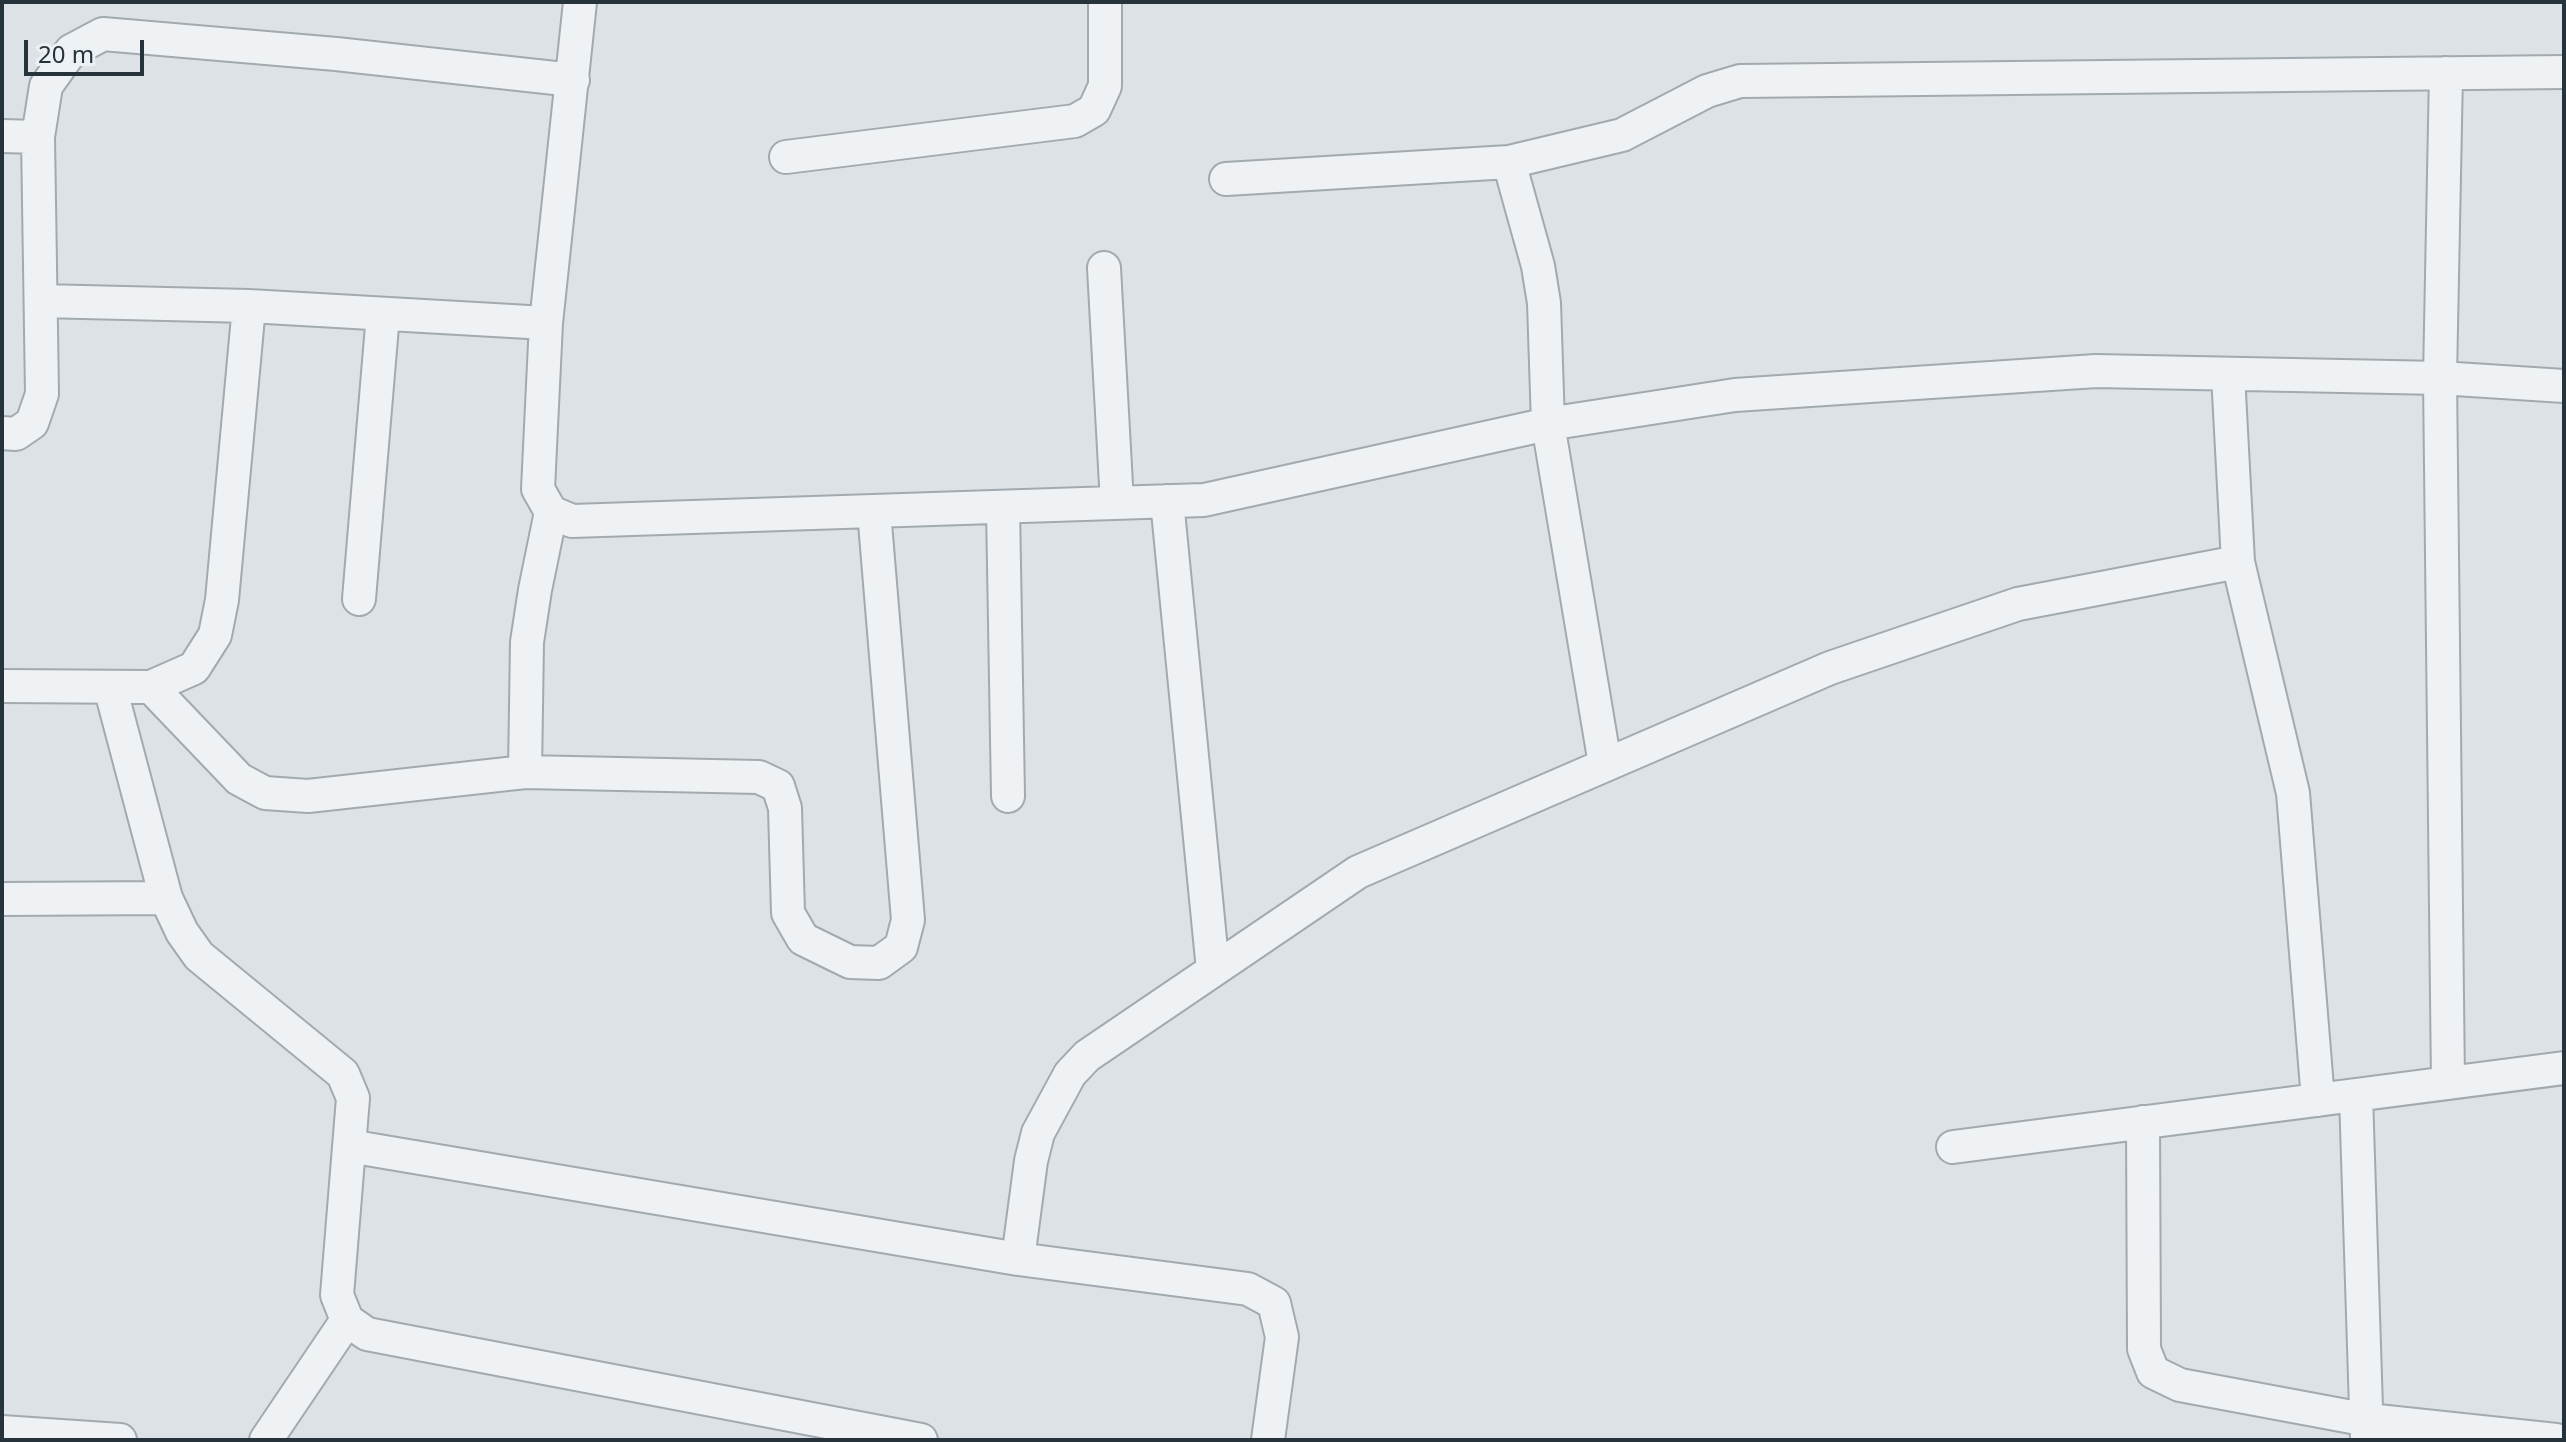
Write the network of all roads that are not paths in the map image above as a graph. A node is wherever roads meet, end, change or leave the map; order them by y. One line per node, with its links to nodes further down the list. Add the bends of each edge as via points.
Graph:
1 (580, 2): 5 (street)
2 (1105, 2): 8 (street, via 1105,86 1094,110 1075,121)
3 (2564, 72): 4 (street)
4 (2446, 73): 9 (street, via 1740,81 1707,91 1622,135); 17 (street)
5 (573, 80): 7 (street, via 103,34 71,51 46,86); 15 (street)
6 (2, 136): 7 (street)
7 (38, 137): 12 (street)
8 (786, 157)
9 (1509, 162): 10 (street); 19 (street, via 1544,303)
10 (1226, 179)
11 (1104, 268): 22 (street)
12 (41, 301): 13 (street); 20 (street, via 42,394 32,423 16,434)
13 (249, 306): 14 (street); 30 (street, via 215,635 194,668)
14 (383, 314): 15 (street); 27 (street)
15 (546, 323): 25 (street, via 538,489)
16 (2228, 374): 17 (street); 19 (street, via 2096,371 1735,395); 26 (street)
17 (2440, 378): 18 (street); 38 (street)
18 (2564, 386)
19 (1548, 424): 21 (street, via 1204,500); 31 (street)
20 (2, 433)
21 (1167, 501): 22 (street); 36 (street)
22 (1117, 503): 23 (street)
23 (1003, 507): 24 (street); 33 (street)
24 (874, 511): 25 (street, via 572,521); 32 (street, via 908,920 901,947 879,963 850,962 803,939 788,913 785,808 778,786 759,777)
25 (551, 512): 32 (street, via 527,642)
26 (2238, 562): 31 (street, via 2018,604 1830,668); 40 (street, via 2293,793)
27 (359, 599)
28 (2, 686): 29 (street)
29 (110, 687): 30 (street); 34 (street)
30 (151, 687): 32 (street, via 239,779 265,793 308,796)
31 (1605, 764): 36 (street, via 1358,872)
32 (525, 772)
33 (1008, 796)
34 (166, 898): 35 (street); 42 (street, via 199,956 343,1074 353,1098)
35 (2, 899)
36 (1213, 970): 44 (street, via 1087,1056 1070,1074 1038,1133)
37 (2564, 1068): 38 (street)
38 (2448, 1083): 39 (street)
39 (2356, 1095): 40 (street); 46 (street)
40 (2318, 1100): 41 (street)
41 (2143, 1122): 43 (street); 46 (street, via 2144,1349 2153,1372 2180,1385)
42 (349, 1146): 44 (street); 45 (street, via 337,1295)
43 (1953, 1147)
44 (1018, 1259): 51 (street, via 1248,1289 1274,1303 1282,1337)
45 (347, 1320): 49 (street); 50 (street, via 367,1334)
46 (2367, 1430): 52 (street)
47 (2, 1432): 48 (street)
48 (120, 1440)
49 (266, 1440)
50 (921, 1440)
51 (1268, 1440)
52 (2556, 1440)

